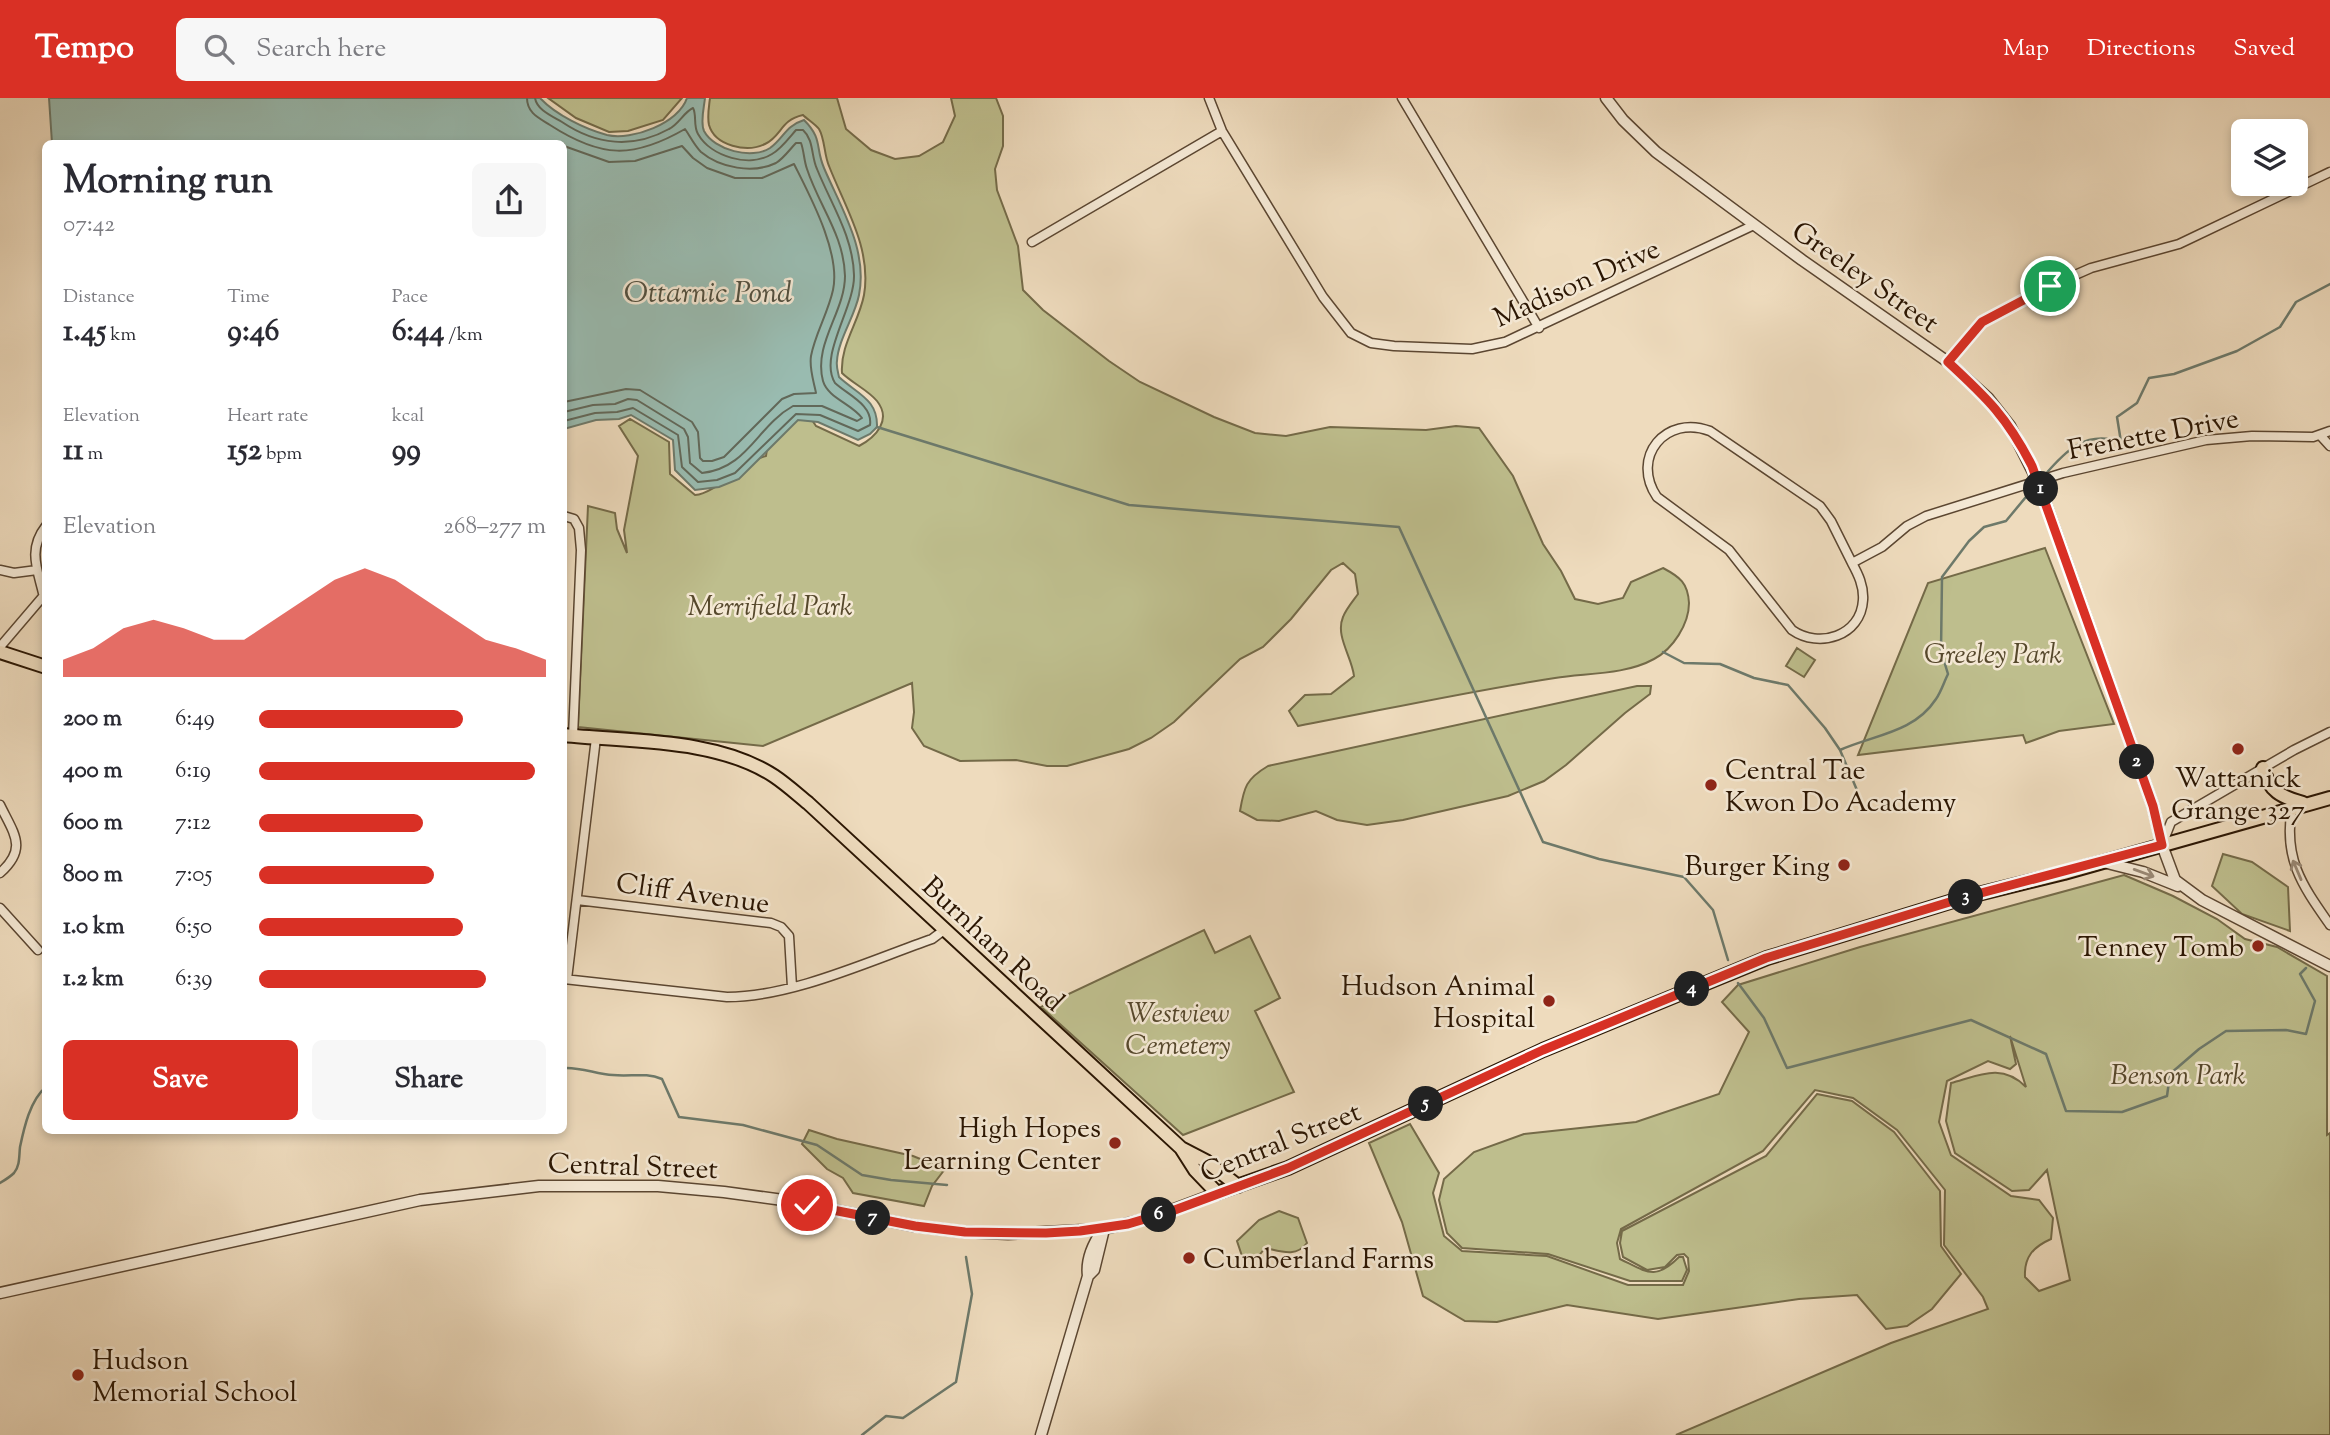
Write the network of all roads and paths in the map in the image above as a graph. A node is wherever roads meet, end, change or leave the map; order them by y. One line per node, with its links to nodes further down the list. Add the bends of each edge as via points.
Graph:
1 (1209, 98): 4 (street, Madison Drive)
2 (1402, 98): 8 (street)
3 (1606, 98): 6 (street, Greeley Street, via 1656,152)
4 (1222, 131): 7 (street); 8 (street, Madison Drive, via 1324,298 1361,339 1394,346 1472,349 1505,342)
5 (2330, 172): 9 (street, via 2179,244 2091,268 2050,286 1982,322)
6 (1754, 225): 8 (street, Madison Drive); 9 (street, Greeley Street)
7 (1032, 242)
8 (1539, 327)
9 (1948, 362): 13 (street, Greeley Street, via 2003,417)
10 (2330, 431): 11 (street, Frenette Drive)
11 (2320, 435): 12 (street); 13 (street, Frenette Drive, via 2206,440)
12 (2330, 446)
13 (2038, 482): 16 (street, Frenette Drive, via 1919,519 1882,547); 31 (street, Greeley Street, via 2153,806)
14 (567, 517): 24 (street, via 579,528 581,550)
15 (42, 531): 18 (street, via 35,541)
16 (1852, 562): 16 (street, via 1820,506 1716,434 1685,427 1667,433 1653,448 1647,472 1657,496 1729,550 1797,634 1828,639 1855,622 1863,592)
17 (0, 569): 18 (street, via 14,573)
18 (37, 570): 19 (street)
19 (42, 586)
20 (42, 596): 21 (street)
21 (0, 649): 22 (main road)
22 (42, 665)
23 (2330, 732): 26 (street)
24 (568, 735): 25 (main road, Burnham Road)
25 (596, 738): 35 (street); 38 (main road, Burnham Road, via 701,749 734,757 774,776)
26 (2263, 768): 28 (main road, via 2271,788); 31 (street, via 2171,822)
27 (2330, 798): 28 (main road, Central Street)
28 (2306, 804): 30 (main road, Central Street)
29 (0, 805): 33 (street, via 17,839 13,861)
30 (2292, 807): 31 (main road, Central Street); 37 (street, one-way to 30, via 2294,865 2288,831)
31 (2162, 845): 32 (main road, Central Street); 34 (street, Greeley Street, via 2175,880)
32 (2102, 862): 34 (street, one-way to 34); 45 (main road, Central Street, via 1966,897 1766,958 1543,1050 1288,1168)
33 (0, 873)
34 (2185, 889): 40 (street)
35 (578, 900): 41 (street); 43 (street, Cliff Avenue, via 781,927 789,936)
36 (0, 908): 39 (street)
37 (2330, 925)
38 (944, 930): 43 (street, via 932,939); 44 (main road, Burnham Road)
39 (38, 950)
40 (2330, 965)
41 (567, 967)
42 (567, 979): 43 (street, via 727,997)
43 (792, 988)
44 (1181, 1148): 45 (main road, Burnham Road); 46 (main road, Burnham Road)
45 (1238, 1186): 46 (main road, Central Street)
46 (1217, 1193): 47 (street, Central Street)
47 (1104, 1229): 48 (street, Central Street, via 965,1232 724,1192 658,1186 539,1186 395,1205); 49 (street)
48 (0, 1293)
49 (1041, 1435)

